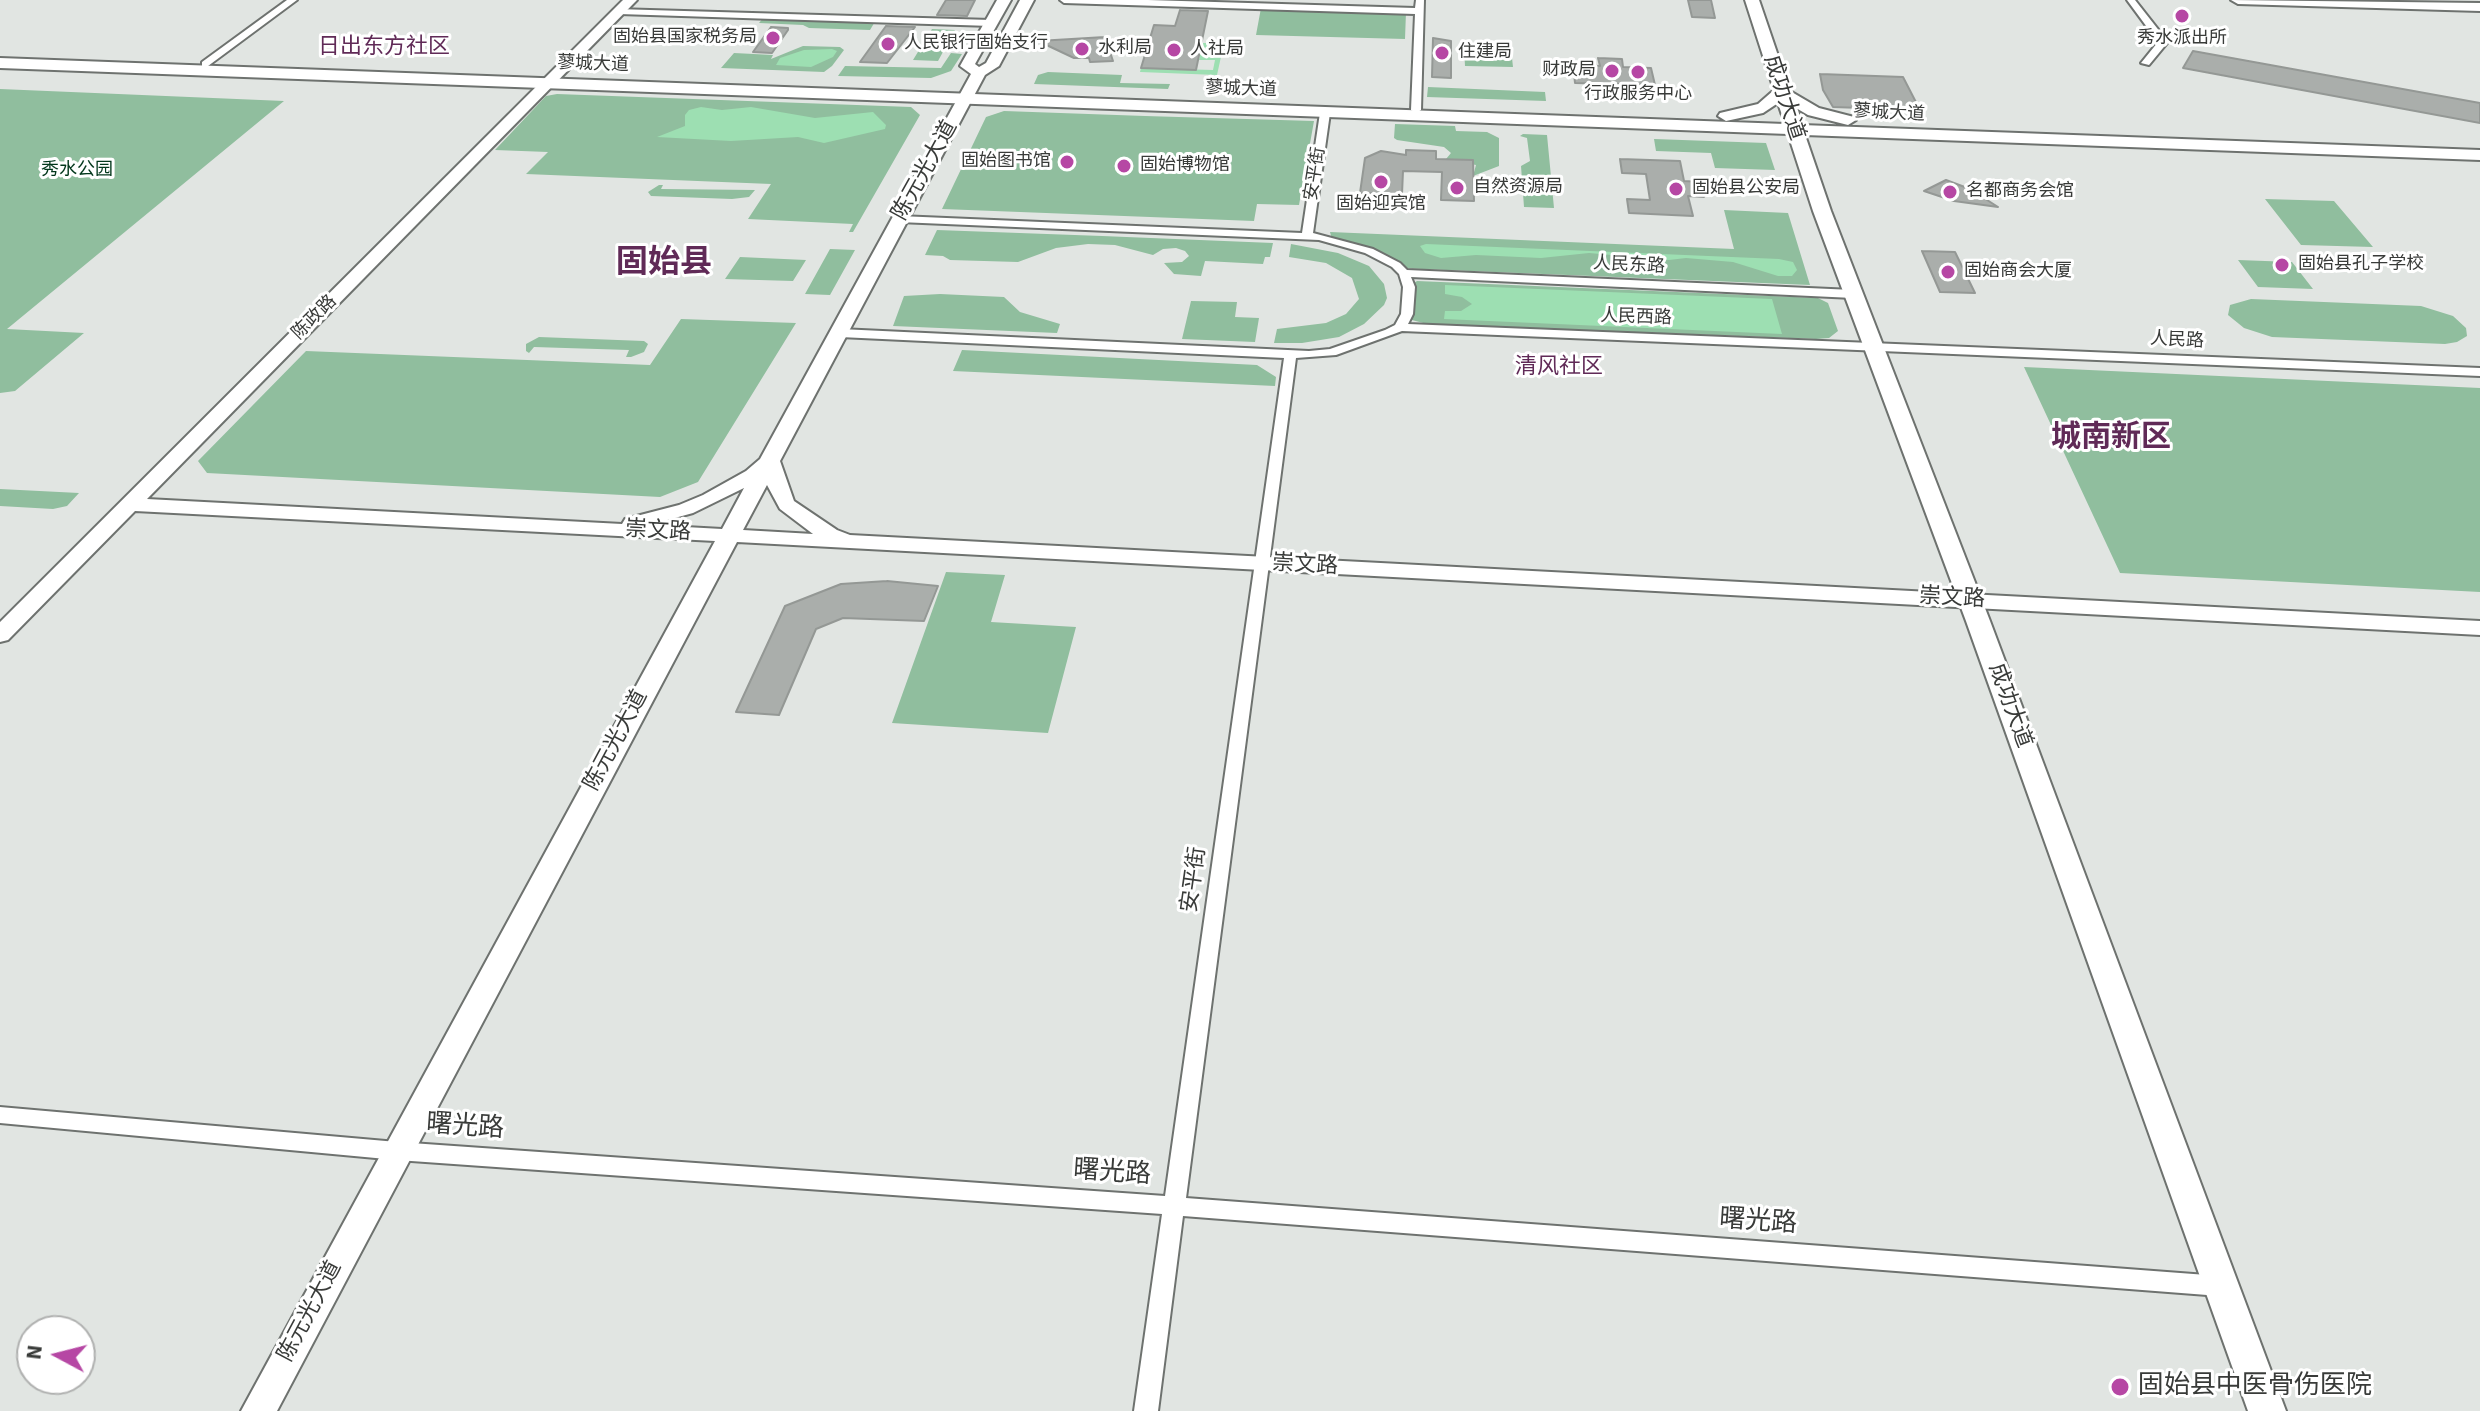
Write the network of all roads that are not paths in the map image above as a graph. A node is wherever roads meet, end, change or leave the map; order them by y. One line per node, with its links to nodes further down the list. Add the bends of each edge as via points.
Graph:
1 (293, 0): 15 (street)
2 (1004, 0): 11 (main road, 陈元光大道)
3 (1027, 0): 17 (main road, 陈元光大道, via 992,66)
4 (1064, 0): 9 (street)
5 (1752, 0): 18 (main road, 成功大道)
6 (2131, 0): 14 (street, via 2163,42)
7 (2238, 0): 10 (main road)
8 (624, 5): 11 (street); 16 (main road, 陈政路)
9 (1419, 5): 19 (street)
10 (2480, 7)
11 (991, 23): 17 (main road, 陈元光大道, via 967,66)
12 (0, 57): 15 (main road, 蓼城大道)
13 (0, 63): 16 (main road, 蓼城大道)
14 (2146, 63)
15 (205, 64): 16 (main road, 蓼城大道)
16 (550, 80): 17 (main road, 蓼城大道); 37 (main road, 陈政路)
17 (971, 88): 19 (main road, 蓼城大道); 20 (main road, 蓼城大道); 27 (main road, 陈元光大道)
18 (1781, 92): 21 (main road, via 1757,110); 22 (main road, 成功大道); 23 (main road, via 1814,112)
19 (1416, 110): 21 (main road, 蓼城大道)
20 (1325, 113): 21 (main road, 蓼城大道); 28 (street, 安平街)
21 (1705, 122): 22 (main road, 蓼城大道); 26 (main road, via 1757,133)
22 (1791, 126): 23 (main road, 蓼城大道); 26 (main road, 成功大道)
23 (1868, 129): 24 (main road, 蓼城大道); 25 (main road, 蓼城大道); 26 (main road, via 1819,142)
24 (2480, 148)
25 (2480, 155)
26 (1805, 164): 30 (main road, 成功大道)
27 (899, 219): 28 (street); 32 (main road, 陈元光大道)
28 (1307, 236): 29 (street, via 1369,251)
29 (1404, 273): 30 (street, 人民东路); 31 (street, via 1410,294)
30 (1853, 294): 33 (main road, 成功大道)
31 (1400, 327): 33 (street, 人民西路); 34 (street, via 1332,352)
32 (840, 333): 34 (street); 36 (main road, 陈元光大道)
33 (1872, 345): 35 (street, 人民路); 42 (main road, 成功大道)
34 (1290, 356): 41 (street, 安平街)
35 (2480, 372)
36 (770, 461): 38 (main road, via 710,499); 39 (main road, 陈元光大道); 40 (main road, via 787,505)
37 (130, 504): 38 (main road, 崇文路); 44 (main road, 陈政路)
38 (610, 529): 39 (main road, 崇文路)
39 (728, 536): 40 (main road, 崇文路); 46 (main road, 陈元光大道)
40 (847, 542): 41 (main road, 崇文路)
41 (1262, 564): 42 (main road, 崇文路); 47 (street, 安平街)
42 (1970, 600): 43 (main road, 崇文路); 48 (main road, 成功大道)
43 (2480, 628)
44 (2, 630)
45 (0, 1115): 46 (street, 曙光路)
46 (397, 1151): 47 (street, 曙光路); 49 (main road, 陈元光大道)
47 (1176, 1206): 48 (street, 曙光路); 50 (street, 安平街)
48 (2220, 1286): 51 (main road, 成功大道)
49 (258, 1411)
50 (1146, 1411)
51 (2267, 1411)

